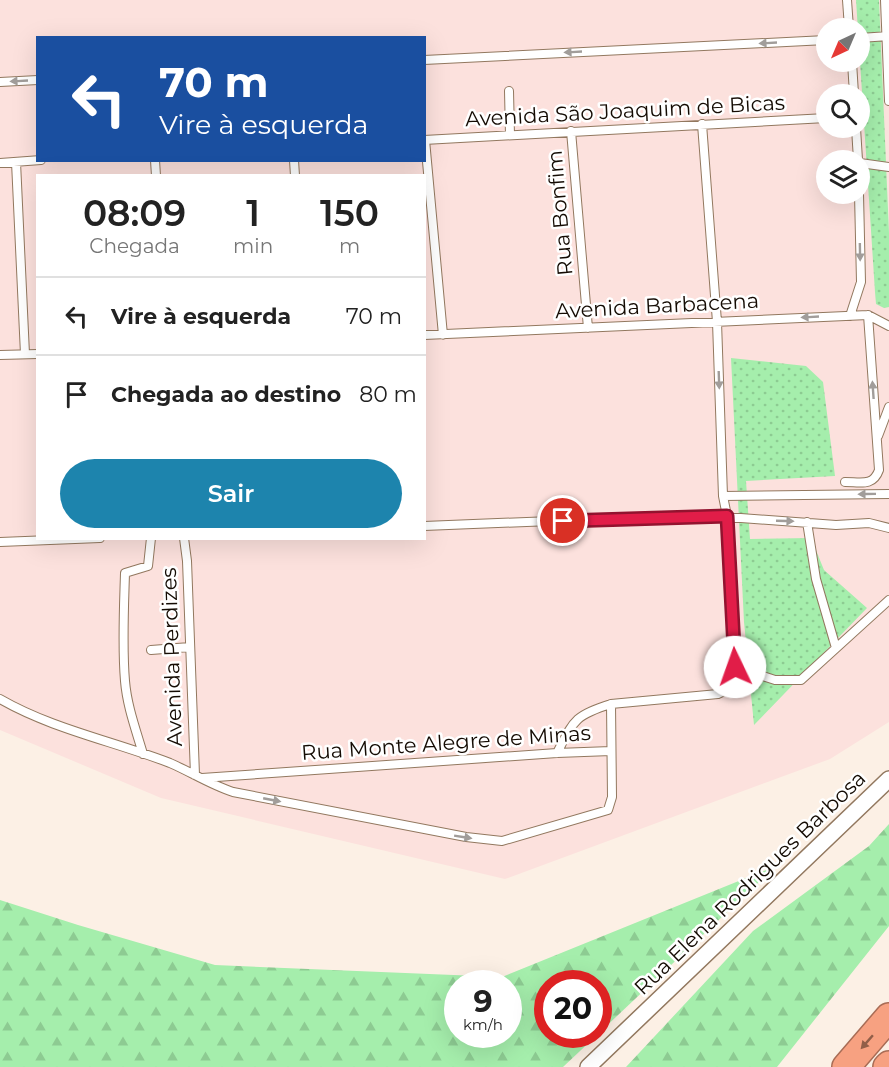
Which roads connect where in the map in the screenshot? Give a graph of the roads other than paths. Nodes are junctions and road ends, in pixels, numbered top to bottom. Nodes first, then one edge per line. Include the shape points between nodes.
1 (847, 0) edge
2 (885, 0) edge
3 (848, 18) edge
4 (888, 37) edge
5 (870, 38) edge
6 (816, 40) edge
7 (426, 60) edge
8 (36, 80) edge
9 (0, 82) edge
10 (509, 91) dead end
11 (889, 101) edge
12 (816, 118) edge
13 (702, 124) junction
14 (572, 132) junction
15 (510, 135) junction
16 (426, 140) edge
17 (426, 151) edge
18 (36, 160) edge
19 (16, 162) junction
20 (0, 163) edge
21 (870, 164) edge
22 (889, 167) edge
23 (859, 204) edge
24 (850, 315) junction
25 (868, 315) junction
26 (717, 322) junction
27 (889, 326) edge
28 (588, 328) junction
29 (443, 334) junction
30 (426, 335) edge
31 (25, 354) junction
32 (36, 354) edge
33 (0, 355) edge
34 (889, 407) edge
35 (877, 440) junction
36 (845, 482) dead end
37 (889, 494) edge
38 (723, 496) junction
39 (727, 516) junction
40 (807, 522) junction
41 (426, 526) edge
42 (889, 528) edge
43 (50, 540) edge
44 (151, 540) edge
45 (184, 540) edge
46 (0, 542) edge
47 (889, 600) edge
48 (190, 647) junction
49 (836, 648) junction
50 (151, 650) dead end
51 (735, 667) junction
52 (0, 699) edge
53 (611, 704) junction
54 (611, 751) junction
55 (557, 753) junction
56 (143, 754) junction
57 (198, 776) junction
58 (889, 779) edge
59 (889, 1017) edge
60 (588, 1067) edge
61 (846, 1067) edge

1 - 3 lane
2 - 4 lane
4 - 5 lane
4 - 11 lane
6 -> 7 lane
8 -> 9 lane
10 - 15 lane
12 - 13 lane, Avenida São Joaquim de Bicas
13 - 14 lane, Avenida São Joaquim de Bicas
13 - 26 lane
14 - 15 lane, Avenida São Joaquim de Bicas
14 - 28 lane, Rua Bonfim
15 - 16 lane, Avenida São Joaquim de Bicas
17 - 29 lane
18 - 19 lane
19 - 20 lane
19 - 31 lane
21 - 22 lane
23 -> 24 lane via 861,282
24 - 25 lane, Avenida Barbacena
24 -> 26 lane, Avenida Barbacena
25 - 27 lane, Avenida Barbacena
35 -> 25 lane
26 - 28 lane, Avenida Barbacena
26 -> 38 lane
28 - 29 lane, Avenida Barbacena
29 - 30 lane, Avenida Barbacena
31 - 32 lane
31 - 33 lane
34 - 35 lane
35 - 36 lane via 876,479
37 -> 38 lane
38 - 39 lane
39 -> 40 lane
39 - 41 lane
39 - 51 lane
40 - 42 lane via 869,523
40 - 49 lane via 816,579
43 - 46 lane
44 - 56 lane via 148,566 125,573 125,681
45 - 48 lane, Avenida Perdizes
47 - 49 lane
48 - 50 lane
48 - 57 lane, Avenida Perdizes
49 - 51 lane via 801,680 775,680
51 - 53 lane via 729,689 718,694
52 - 56 lane, Rua Monte Alegre de Minas via 26,714
53 - 54 lane
53 - 55 lane via 577,719
54 - 55 lane, Rua Monte Alegre de Minas
57 -> 54 lane, Rua Monte Alegre de Minas via 233,792 502,841 608,810 612,798
55 - 57 lane, Rua Monte Alegre de Minas
56 - 57 lane, Rua Monte Alegre de Minas
58 - 60 street, Rua Elena Rodrigues Barbosa
59 -> 61 highway

